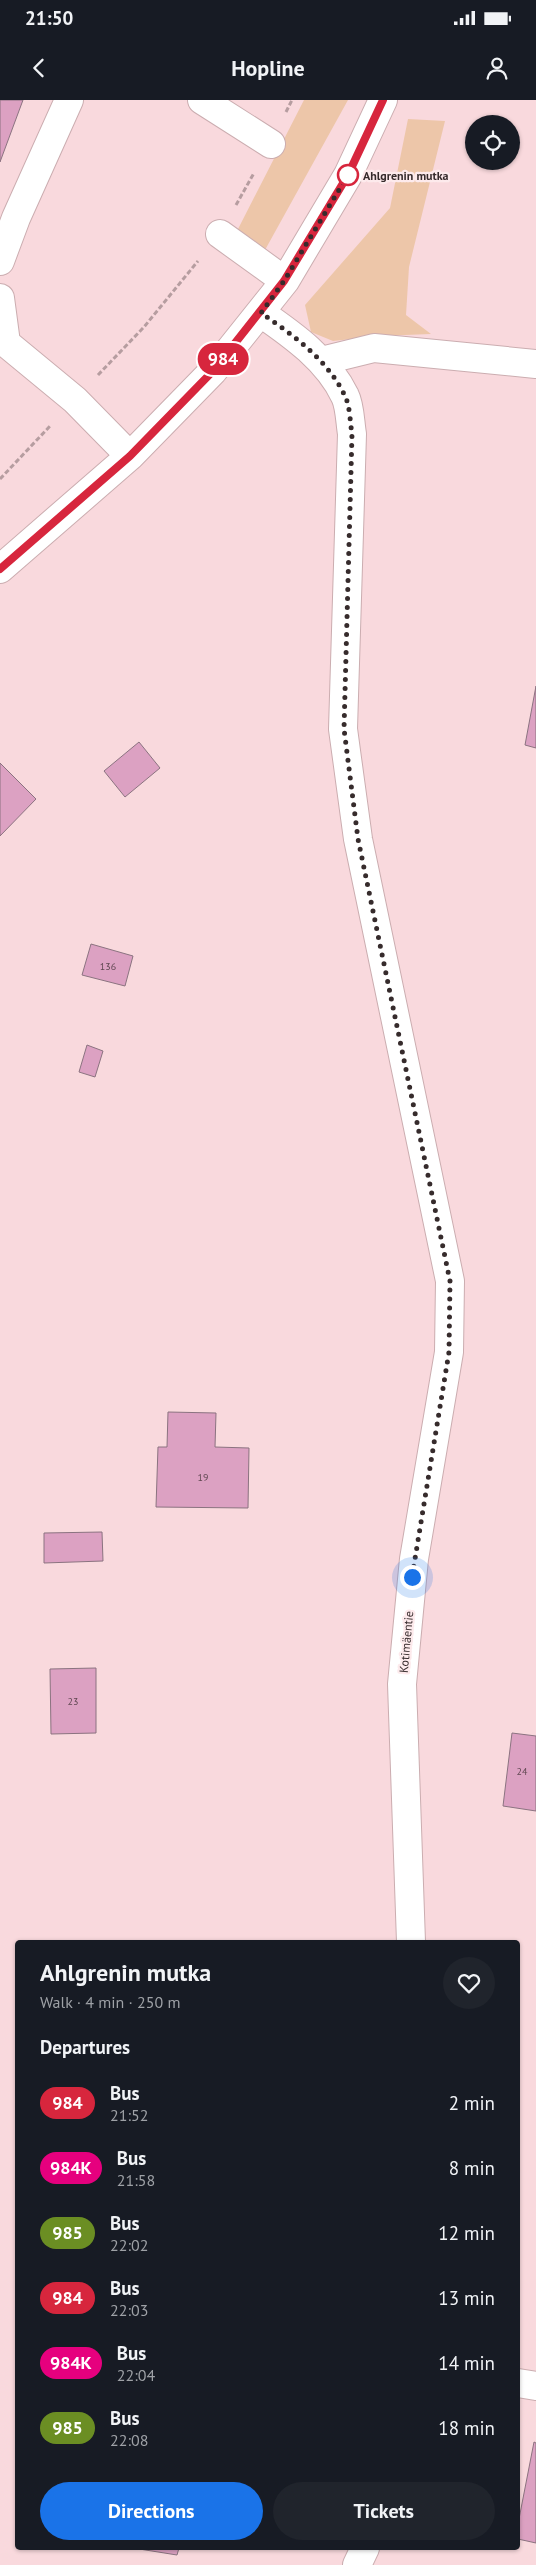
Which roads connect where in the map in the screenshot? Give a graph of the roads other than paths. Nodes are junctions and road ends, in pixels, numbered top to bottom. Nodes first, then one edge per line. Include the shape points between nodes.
1 (68, 100) edge
2 (202, 100) edge
3 (383, 100) edge
4 (271, 144) road end
5 (220, 234) road end
6 (0, 261) edge
7 (284, 281) junction
8 (0, 298) edge
9 (261, 313) junction
10 (321, 362) junction
11 (536, 364) edge
12 (130, 456) junction
13 (0, 569) edge
14 (411, 1940) edge
15 (520, 2383) edge
16 (536, 2386) edge
17 (364, 2550) edge
18 (357, 2565) edge

1 - 6 street
2 - 4 street
3 - 7 street via 348,175
5 - 7 street
7 - 9 street
8 - 12 street via 6,343 75,400
9 - 10 street, Kotimäentie via 303,343
9 - 12 street via 213,371
10 - 11 street via 374,348
10 - 14 street, Kotimäentie via 346,397 352,434 344,729 358,839 450,1281 449,1352 414,1559 402,1684
12 - 13 street
15 - 16 street
17 - 18 street

